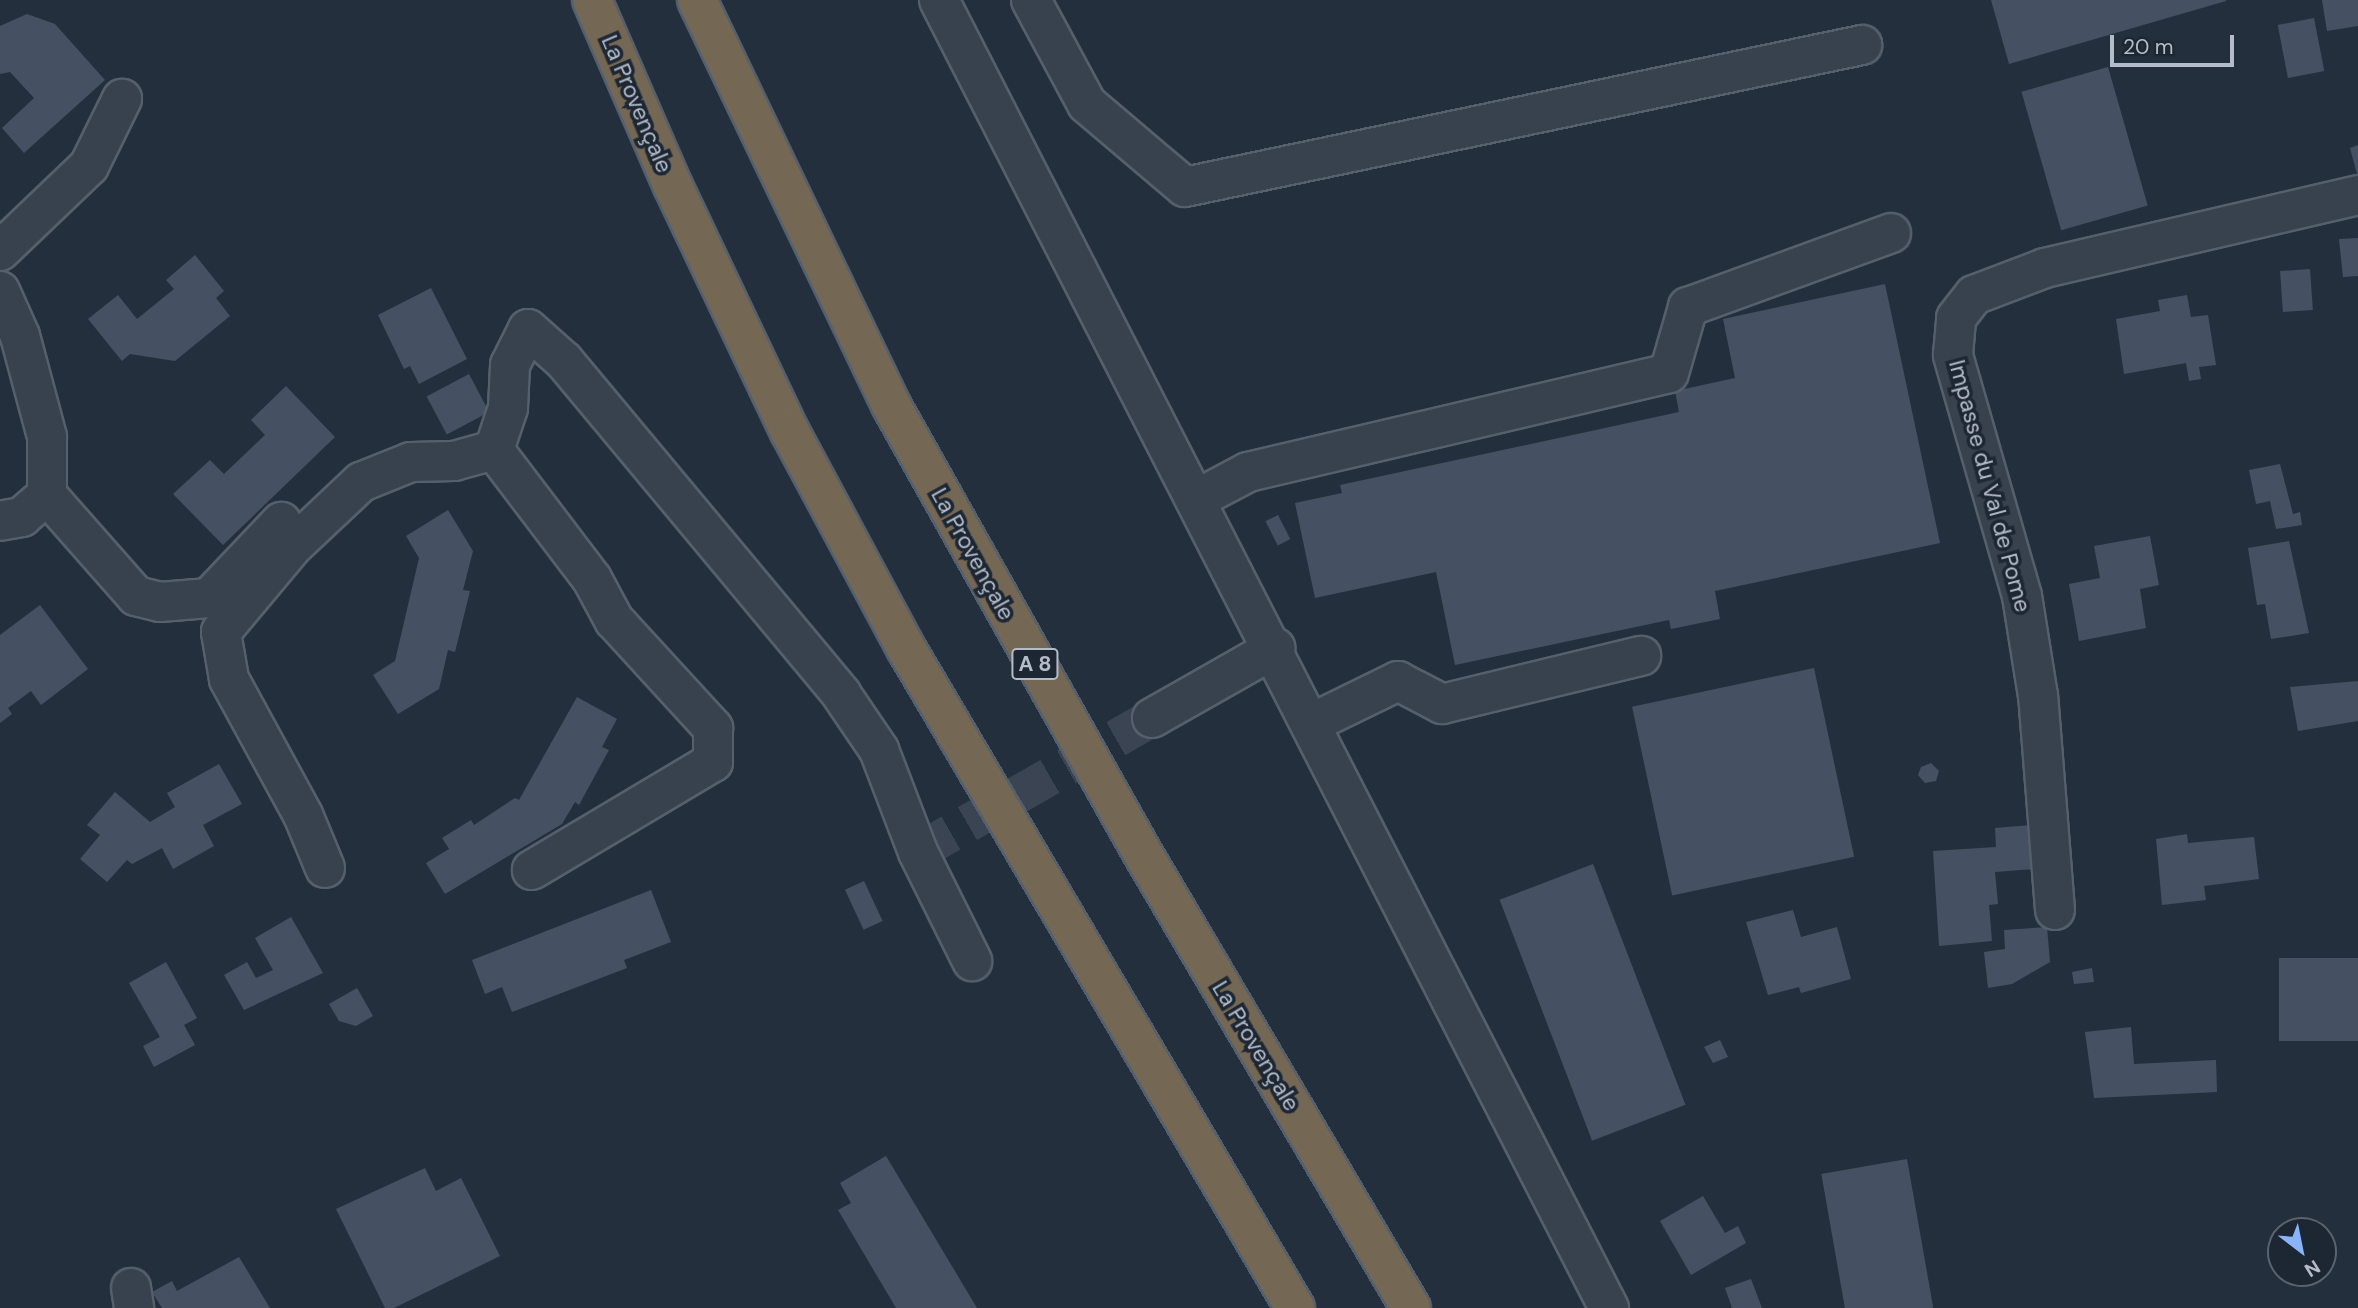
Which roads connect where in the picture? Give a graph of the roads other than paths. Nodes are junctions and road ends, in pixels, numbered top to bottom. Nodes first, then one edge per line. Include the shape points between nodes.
1 (592, 0) edge
2 (697, 0) edge
3 (939, 0) edge
4 (1031, 0) edge
5 (1862, 45) dead end
6 (122, 99) dead end
7 (2358, 195) edge
8 (1891, 233) dead end
9 (0, 251) edge
10 (0, 291) edge
11 (494, 450) junction
12 (47, 495) junction
13 (1197, 499) junction
14 (0, 521) edge
15 (281, 522) dead end
16 (1275, 648) junction
17 (1641, 656) dead end
18 (1152, 718) tunnel mouth
19 (1312, 723) junction
20 (325, 868) dead end
21 (532, 870) dead end
22 (2055, 910) dead end
23 (972, 961) dead end
24 (1295, 1308) edge
25 (1411, 1308) edge
26 (1609, 1308) edge

1 - 24 highway, La Provençale via 673,186 790,432 868,577
2 - 25 highway, La Provençale / A 8 via 891,405 1143,854
3 - 13 street
4 - 5 street via 1087,104 1185,187
6 - 9 street via 89,166
7 - 22 street, Impasse du Val de Pome via 2045,268 1974,295 1956,318 1953,355 2022,596 2038,696
8 - 13 street via 1688,307 1668,373 1248,472
10 - 12 street via 20,336 47,437
11 - 20 street via 454,461 411,461 361,482 292,547 221,632 229,679 303,815
11 - 21 street via 592,579 614,620 713,728 713,762
11 - 23 street via 508,408 510,365 528,329 564,361 841,694 879,750 904,860
12 - 14 street via 22,517
12 - 15 street via 136,596 160,602 209,597
13 - 16 street
16 - 18 street
16 - 19 street
17 - 19 street via 1442,704 1398,681
19 - 26 street

